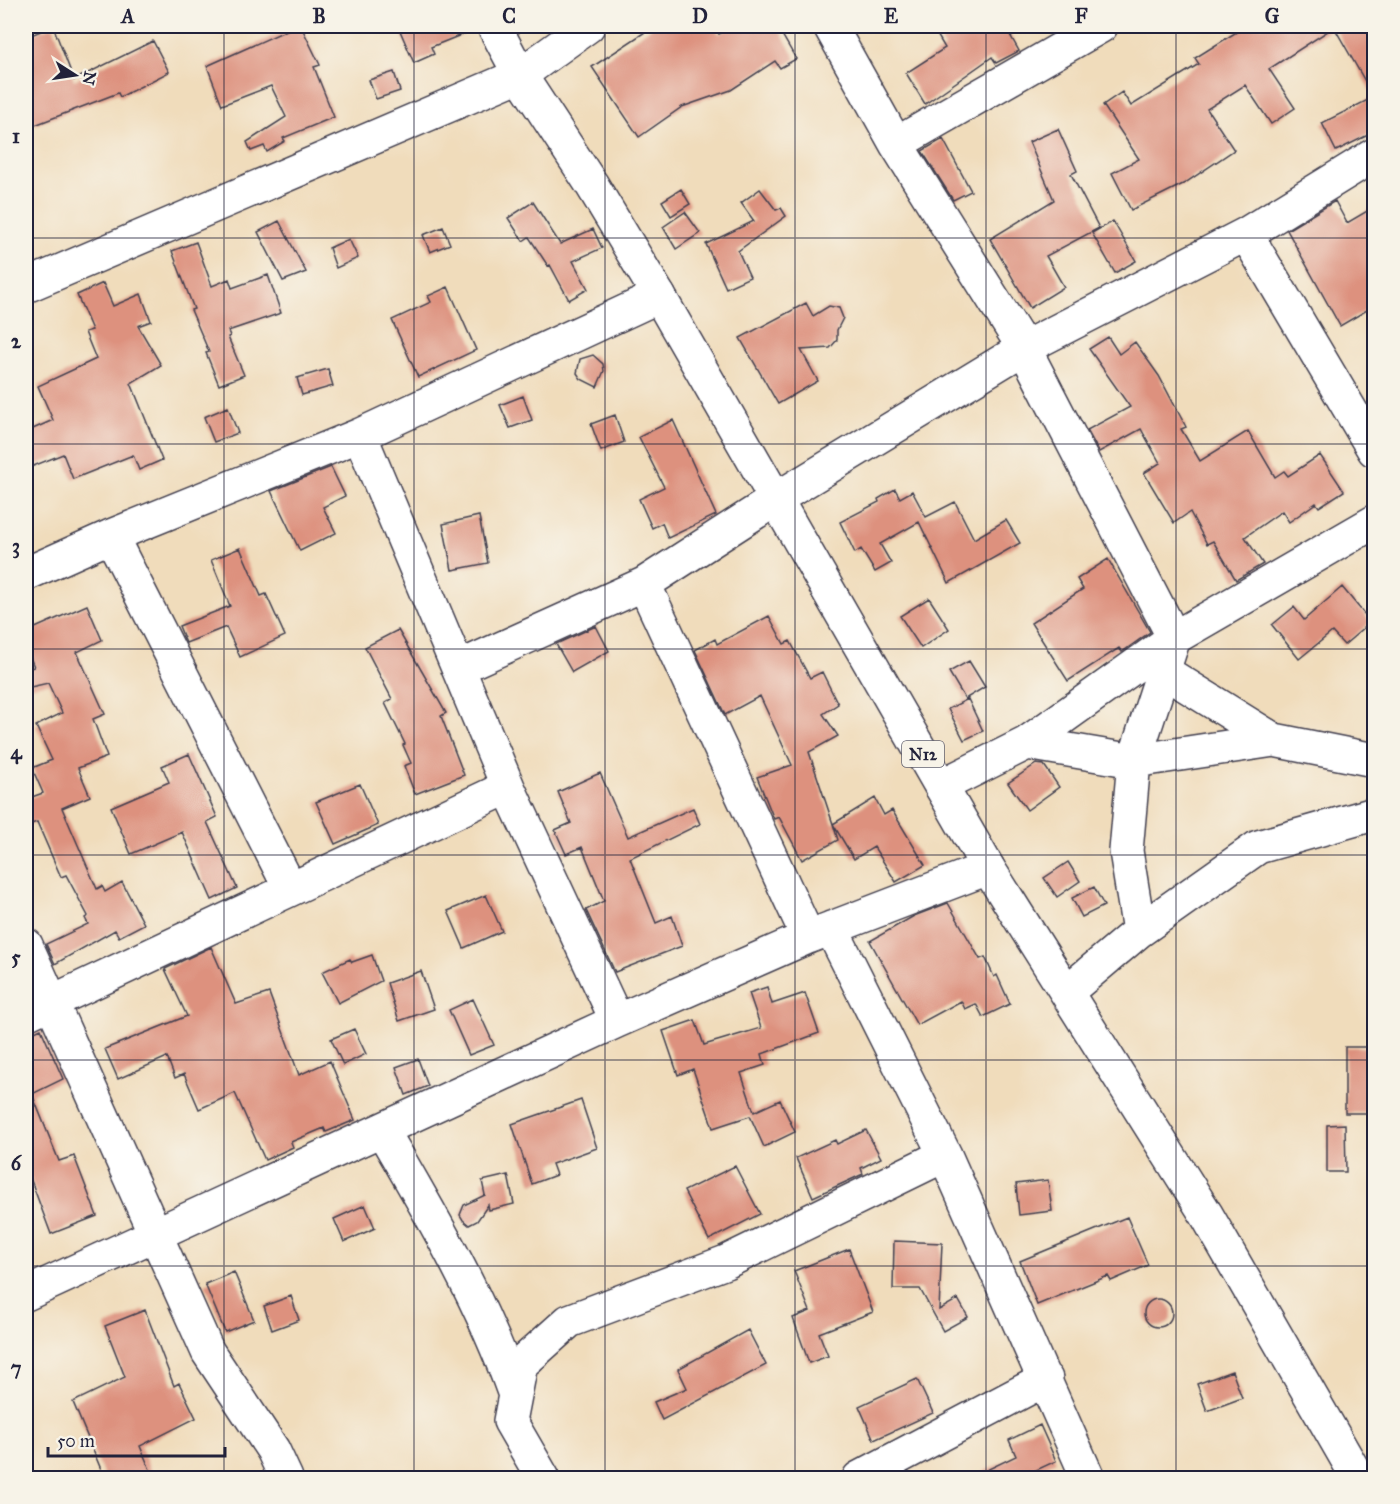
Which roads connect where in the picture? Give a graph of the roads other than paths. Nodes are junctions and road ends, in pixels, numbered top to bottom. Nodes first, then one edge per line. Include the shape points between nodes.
1 (494, 26) edge
2 (588, 26) edge
3 (830, 26) edge
4 (1101, 26) edge
5 (520, 75) junction
6 (896, 144) junction
7 (1374, 155) edge
8 (1246, 234) junction
9 (26, 286) edge
10 (659, 296) junction
11 (1024, 348) junction
12 (360, 435) junction
13 (1374, 450) edge
14 (776, 499) junction
15 (1374, 522) edge
16 (111, 536) junction
17 (26, 574) edge
18 (644, 584) junction
19 (1174, 638) junction
20 (458, 668) junction
21 (1163, 671) junction
22 (1274, 740) junction
23 (1028, 743) junction
24 (1374, 760) edge
25 (1134, 761) junction
26 (941, 786) junction
27 (508, 787) junction
28 (1374, 814) edge
29 (988, 867) junction
30 (291, 888) junction
31 (1139, 931) junction
32 (819, 932) junction
33 (26, 945) edge
34 (1068, 991) junction
35 (38, 1008) edge
36 (617, 1021) junction
37 (382, 1130) junction
38 (945, 1155) junction
39 (156, 1234) junction
40 (26, 1294) edge
41 (1046, 1379) junction
42 (515, 1395) junction
43 (286, 1479) edge
44 (543, 1479) edge
45 (859, 1479) edge
46 (1089, 1479) edge
47 (1358, 1479) edge

1 - 5 street, N12
2 - 5 street
3 - 6 street
4 - 6 street
5 - 9 street
5 - 10 street, N12
6 - 11 street
7 - 8 street
8 - 11 street
8 - 13 street
10 - 12 street
10 - 14 street, N12
11 - 14 street
11 - 19 street
12 - 16 street
12 - 20 street
14 - 18 street
14 - 26 street, N12
15 - 19 street
16 - 17 street
16 - 30 street
18 - 20 street
18 - 32 street
19 - 21 street
19 - 23 street
20 - 27 street
21 - 22 street
21 - 25 street
22 - 24 street
22 - 25 street
23 - 25 street
23 - 26 street
25 - 31 street via 1126,851
26 - 29 street, N12
27 - 30 street
27 - 36 street
28 - 31 street via 1258,847
29 - 32 street
29 - 34 street, N12
30 - 35 street
31 - 34 street
32 - 36 street
32 - 38 street
33 - 35 street
34 - 47 street, N12 via 1206,1214
35 - 39 street
36 - 37 street
37 - 39 street
37 - 42 street via 469,1285 495,1337
38 - 41 street
38 - 42 street via 726,1262 569,1321 521,1364
39 - 40 street
39 - 43 street via 208,1352 273,1450
41 - 45 street
41 - 46 street
42 - 44 street via 510,1421

